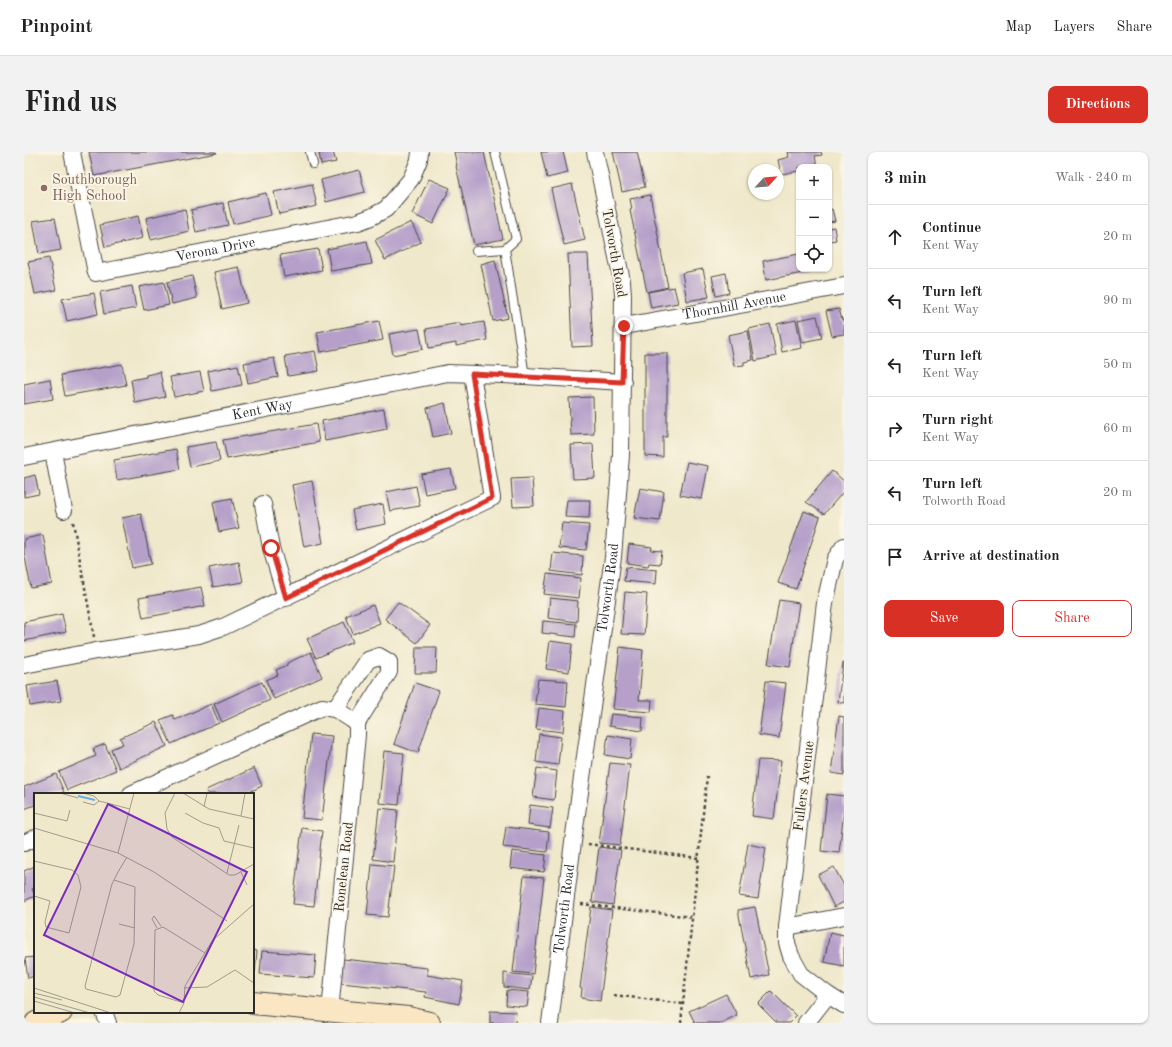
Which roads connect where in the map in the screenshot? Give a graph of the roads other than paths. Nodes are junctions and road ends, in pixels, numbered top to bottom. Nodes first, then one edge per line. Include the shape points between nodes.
1 (72, 152) edge
2 (310, 152) edge
3 (420, 152) edge
4 (495, 152) edge
5 (595, 152) edge
6 (313, 164) dead end
7 (505, 249) junction
8 (476, 251) dead end
9 (844, 286) edge
10 (624, 326) junction
11 (472, 374) junction
12 (525, 376) junction
13 (622, 382) junction
14 (53, 452) junction
15 (24, 457) edge
16 (263, 504) dead end
17 (64, 510) road end
18 (844, 546) edge
19 (286, 598) junction
20 (24, 665) edge
21 (335, 709) junction
22 (357, 723) junction
23 (133, 793) edge
24 (34, 838) edge
25 (24, 843) edge
26 (844, 916) edge
27 (787, 927) junction
28 (828, 995) junction
29 (254, 1003) edge
30 (844, 1004) edge
31 (330, 1011) junction
32 (59, 1013) edge
33 (104, 1013) edge
34 (36, 1023) edge
35 (108, 1023) edge
36 (430, 1023) edge
37 (550, 1023) edge
38 (806, 1023) edge

1 - 3 street, Verona Drive via 96,273 358,222 386,209 411,180
2 - 6 lane
4 - 7 lane via 516,239
5 - 10 street, Tolworth Road via 622,281
7 - 8 lane
7 - 12 lane
9 - 10 street, Thornhill Avenue
10 - 13 street, Tolworth Road
11 - 12 street, Kent Way
11 - 14 street, Kent Way via 448,373
11 - 19 street via 492,498
12 - 13 street, Kent Way
13 - 37 street, Tolworth Road via 621,455 613,557
14 - 15 street, Kent Way
14 - 17 street
16 - 19 street via 271,548
18 - 27 street, Fullers Avenue via 835,559 825,604
19 - 20 street via 223,627 199,635
21 - 22 street
21 - 22 street via 368,660 379,656 389,662 389,672
21 - 23 street via 322,707
22 - 31 street, Ronelean Road
24 - 25 street
26 - 27 street
27 - 28 street, Fullers Avenue via 789,950 801,974
28 - 30 street, Fullers Avenue
28 - 38 street
29 - 31 street
31 - 36 street via 408,1018
32 - 34 street
33 - 35 street

